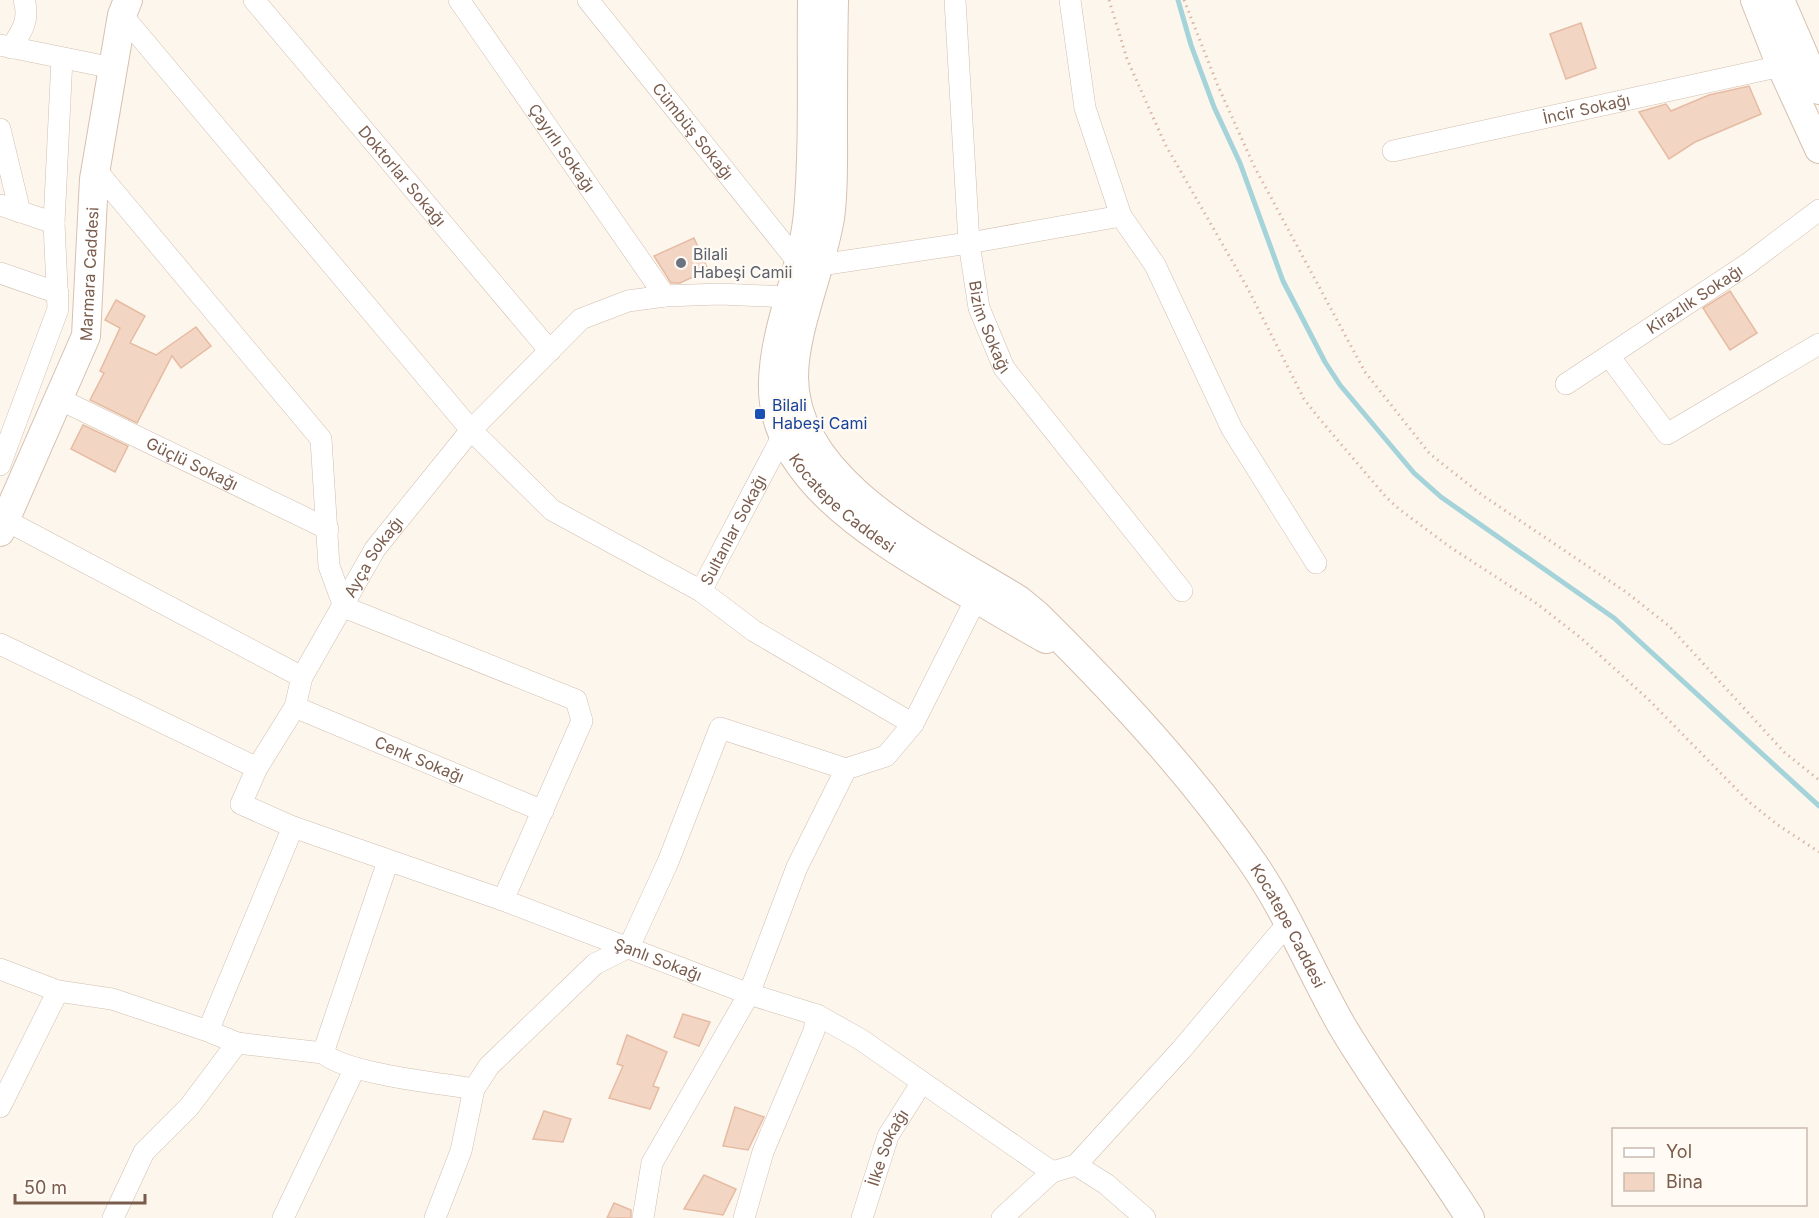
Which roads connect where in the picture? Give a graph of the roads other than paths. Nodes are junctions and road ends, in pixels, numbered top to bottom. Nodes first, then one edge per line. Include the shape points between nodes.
1 (24, 0) edge
2 (254, 0) edge
3 (459, 0) edge
4 (588, 0) edge
5 (812, 0) edge
6 (834, 0) edge
7 (955, 0) edge
8 (1070, 0) edge
9 (1755, 0) edge
10 (1780, 0) edge
11 (125, 7) edge
12 (5, 47) edge
13 (62, 58) junction
14 (1780, 66) junction
15 (113, 68) junction
16 (1819, 90) edge
17 (0, 129) edge
18 (1819, 149) edge
19 (1393, 151) dead end
20 (96, 170) junction
21 (0, 205) edge
22 (1819, 210) edge
23 (20, 212) junction
24 (1121, 216) junction
25 (54, 223) junction
26 (969, 243) junction
27 (809, 263) junction
28 (0, 273) edge
29 (58, 293) junction
30 (665, 296) junction
31 (800, 298) junction
32 (1819, 344) edge
33 (550, 351) junction
34 (1609, 356) junction
35 (1566, 384) dead end
36 (59, 399) junction
37 (797, 410) junction
38 (471, 430) junction
39 (782, 437) junction
40 (0, 465) edge
41 (3, 527) edge
42 (328, 529) junction
43 (1316, 563) dead end
44 (982, 590) junction
45 (701, 591) junction
46 (1182, 591) dead end
47 (344, 607) junction
48 (0, 644) edge
49 (302, 677) junction
50 (295, 707) junction
51 (914, 724) junction
52 (257, 768) junction
53 (846, 769) junction
54 (543, 811) junction
55 (293, 827) junction
56 (388, 861) junction
57 (502, 900) junction
58 (1289, 922) junction
59 (629, 948) junction
60 (0, 969) edge
61 (58, 992) junction
62 (749, 994) junction
63 (817, 1015) junction
64 (208, 1031) junction
65 (237, 1043) junction
66 (323, 1053) junction
67 (355, 1068) junction
68 (922, 1082) junction
69 (474, 1089) junction
70 (0, 1107) edge
71 (1076, 1165) junction
72 (1052, 1172) junction
73 (113, 1218) edge
74 (283, 1218) edge
75 (435, 1218) edge
76 (643, 1218) edge
77 (744, 1218) edge
78 (862, 1218) edge
79 (1002, 1218) edge
80 (1145, 1218) edge
81 (1470, 1218) edge

1 - 12 street via 28,13 25,27
2 - 33 street, Doktorlar Sokağı
3 - 30 street, Çayırlı Sokağı
4 - 27 street, Cümbüş Sokağı
5 - 27 main road, Kocatepe Caddesi
6 - 27 main road, Kocatepe Caddesi via 831,214
7 - 26 street, Bizim Sokağı
8 - 24 street via 1085,108
9 - 14 main road
10 - 16 main road
11 - 15 main road, Marmara Caddesi
11 - 38 street
12 - 13 street
13 - 15 street
13 - 25 street
14 - 18 main road
14 - 19 street, İncir Sokağı
15 - 20 main road, Marmara Caddesi
17 - 23 street
20 - 36 main road, Marmara Caddesi via 86,336
20 - 42 street via 321,439
21 - 23 street
22 - 34 street, Kirazlık Sokağı via 1749,263
23 - 25 street
24 - 26 street
24 - 43 street via 1155,265 1232,429
25 - 29 street
26 - 27 street
26 - 46 street, Bizim Sokağı via 979,308 1004,368
27 - 31 main road, Kocatepe Caddesi
28 - 29 street
29 - 40 street via 58,309
30 - 31 street, Ayça Sokağı
30 - 33 street, Ayça Sokağı via 628,301 581,319
31 - 37 main road, Kocatepe Caddesi via 794,375
31 - 39 main road, Kocatepe Caddesi via 776,351 773,382
32 - 34 street via 1667,434
33 - 38 street, Ayça Sokağı
34 - 35 street, Kirazlık Sokağı
36 - 41 main road, Marmara Caddesi
36 - 42 street, Güçlü Sokağı
37 - 39 main road
37 - 44 main road, Kocatepe Caddesi via 821,455 854,490
38 - 45 street via 552,510
38 - 47 street, Ayça Sokağı via 375,549
39 - 44 main road, Kocatepe Caddesi via 805,471 863,528
39 - 45 street, Sultanlar Sokağı
41 - 49 street
42 - 47 street via 329,566
44 - 51 street
44 - 58 main road, Kocatepe Caddesi via 1036,614 1142,722 1252,861
45 - 51 street via 754,631
47 - 49 street, Ayça Sokağı
47 - 54 street via 576,700 582,721
48 - 52 street
49 - 50 street, Ayça Sokağı
50 - 52 street, Ayça Sokağı
50 - 54 street, Cenk Sokağı
51 - 53 street via 886,756
52 - 55 street, Ayça Sokağı via 241,804
53 - 59 street via 720,728 668,862
53 - 62 street via 797,867
54 - 57 street
55 - 56 street, Şanlı Sokağı
55 - 64 street
56 - 57 street, Şanlı Sokağı
56 - 66 street
57 - 59 street, Şanlı Sokağı
58 - 71 street via 1181,1050
58 - 81 main road, Kocatepe Caddesi via 1342,1026
59 - 62 street, Şanlı Sokağı
59 - 69 street via 594,964 489,1066
60 - 61 street
61 - 64 street via 112,999
61 - 70 street
62 - 63 street, Şanlı Sokağı
62 - 76 street via 652,1163
63 - 68 street, Şanlı Sokağı
63 - 77 street via 814,1031 763,1152
64 - 65 street
65 - 66 street
65 - 73 street via 189,1107 144,1152
66 - 67 street
67 - 69 street
67 - 74 street
68 - 72 street, Şanlı Sokağı
68 - 78 street, İlke Sokağı via 888,1136
69 - 75 street via 461,1151
71 - 72 street
71 - 80 street via 1106,1184
72 - 79 street

